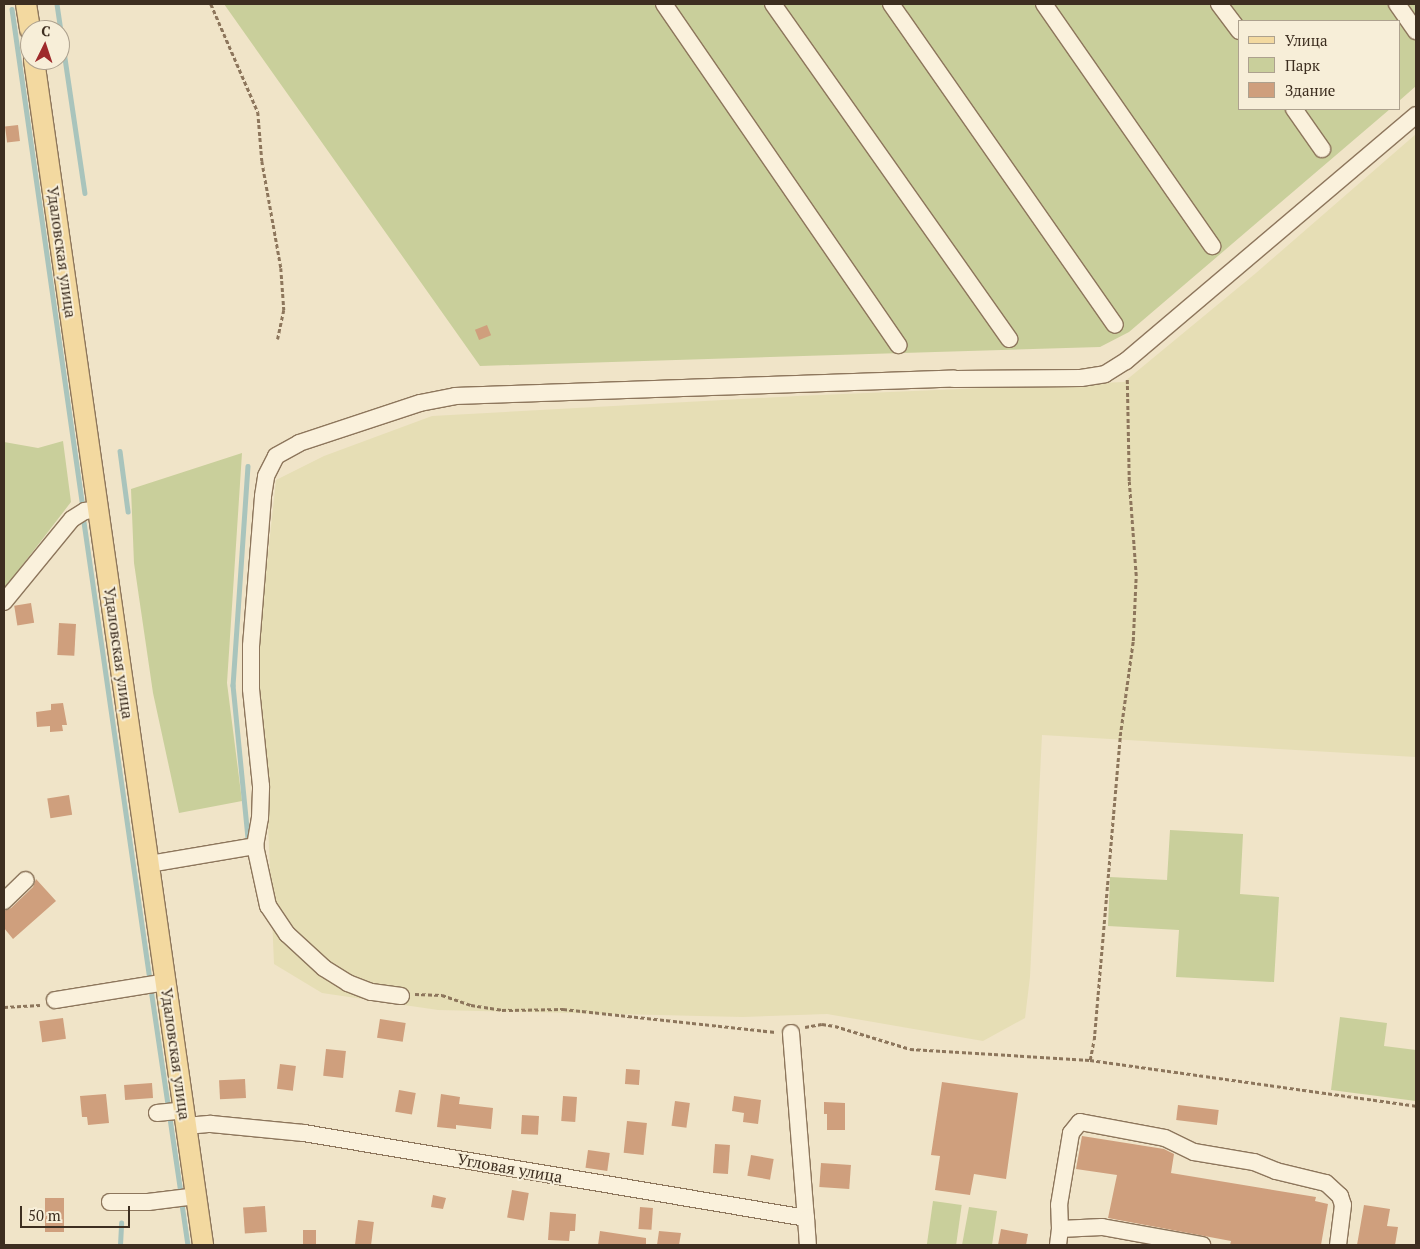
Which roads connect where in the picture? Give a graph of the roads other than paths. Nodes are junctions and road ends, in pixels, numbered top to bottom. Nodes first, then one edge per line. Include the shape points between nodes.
1 (26, 4) edge
2 (664, 4) edge
3 (773, 4) edge
4 (891, 4) edge
5 (1044, 4) edge
6 (1219, 4) edge
7 (1397, 4) edge
8 (28, 20) edge
9 (1238, 30) edge
10 (1416, 31) edge
11 (35, 70) edge
12 (1295, 110) edge
13 (1416, 115) edge
14 (1322, 149) dead end
15 (1212, 246) dead end
16 (1115, 325) dead end
17 (1009, 339) dead end
18 (898, 345) dead end
19 (98, 509) junction
20 (4, 602) edge
21 (255, 846) junction
22 (149, 864) junction
23 (26, 880) dead end
24 (4, 901) edge
25 (166, 982) junction
26 (401, 996) road end
27 (55, 1000) road end
28 (791, 1033) road end
29 (157, 1113) dead end
30 (185, 1118) junction
31 (196, 1196) junction
32 (110, 1202) dead end
33 (806, 1218) junction
34 (1060, 1229) junction
35 (203, 1245) edge
36 (808, 1245) edge
37 (1058, 1245) edge
38 (1202, 1245) edge
39 (1338, 1245) edge

1 - 8 main road
2 - 18 street
3 - 17 street
4 - 16 street
5 - 15 street
6 - 9 street
7 - 10 street
11 - 19 main road, Удаловская улица
12 - 14 street
13 - 21 street via 1126,361 1105,374 1082,378 954,378 455,396 420,403 299,443 276,456 266,476 263,496 251,646 251,689 261,786
19 - 20 street via 85,511 72,519
19 - 22 main road, Удаловская улица
21 - 22 street
21 - 26 street via 268,906 287,934 324,968 348,983 371,992
22 - 25 main road, Удаловская улица
23 - 24 street
25 - 27 street
25 - 30 main road, Удаловская улица
28 - 33 street
29 - 30 street, Угловая улица
30 - 31 main road, Удаловская улица
30 - 33 street, Угловая улица via 211,1124 304,1133
31 - 32 street via 148,1202
31 - 35 main road, Удаловская улица
33 - 36 street
34 - 37 street
34 - 38 street via 1102,1227
34 - 39 street via 1059,1205 1071,1133 1080,1122 1165,1138 1194,1152 1254,1162 1326,1183 1340,1196 1343,1205

